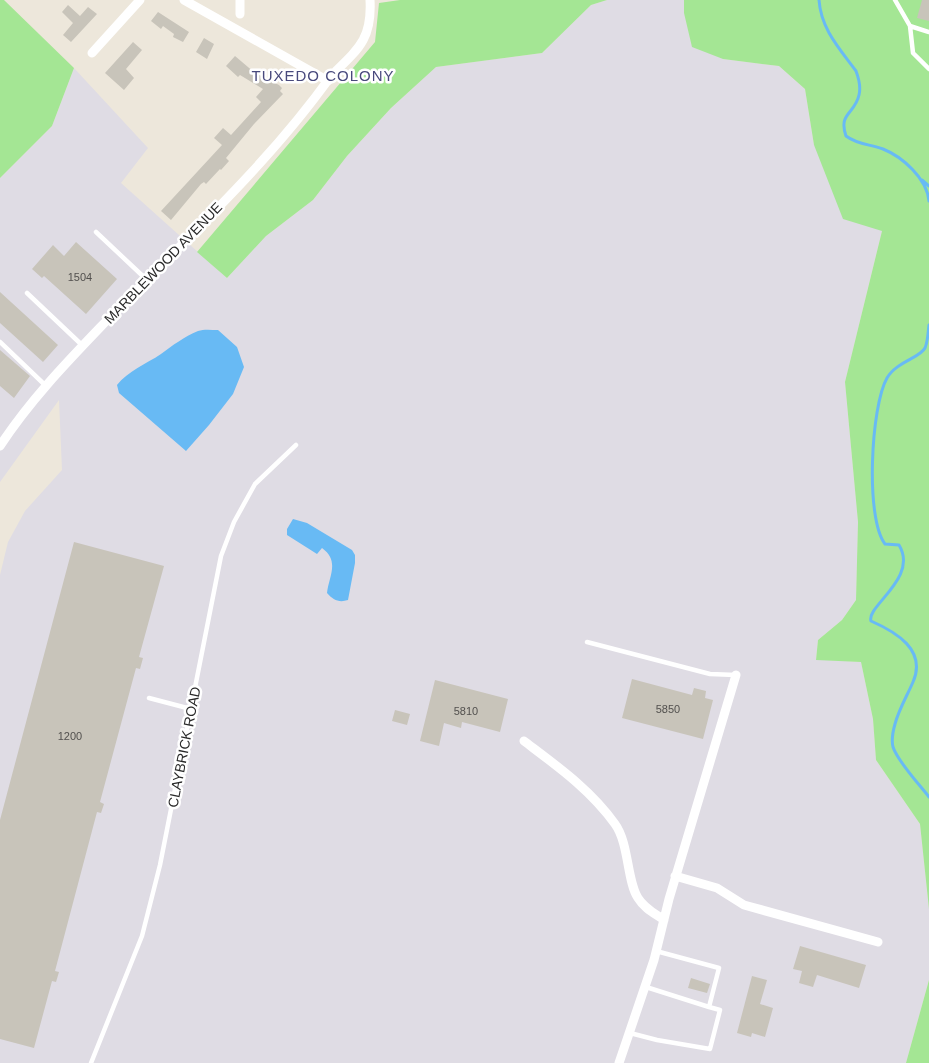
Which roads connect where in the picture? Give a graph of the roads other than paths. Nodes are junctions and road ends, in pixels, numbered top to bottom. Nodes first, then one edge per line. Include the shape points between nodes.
1 (140, 0) edge
2 (184, 0) edge
3 (240, 0) edge
4 (370, 0) edge
5 (894, 0) edge
6 (240, 14) dead end
7 (910, 26) junction
8 (929, 32) edge
9 (92, 53) dead end
10 (929, 69) edge
11 (331, 76) junction
12 (96, 232) dead end
13 (147, 280) junction
14 (27, 293) dead end
15 (0, 342) edge
16 (83, 346) junction
17 (46, 386) junction
18 (296, 445) dead end
19 (0, 446) edge
20 (587, 642) dead end
21 (736, 675) joint
22 (149, 698) dead end
23 (191, 709) junction
24 (524, 741) dead end
25 (675, 876) junction
26 (664, 920) junction
27 (878, 942) dead end
28 (656, 951) junction
29 (646, 987) junction
30 (709, 1007) junction
31 (629, 1033) junction
32 (91, 1063) edge
33 (619, 1063) edge

1 - 9 street
2 - 11 street
3 - 6 street
4 - 11 street, MARBLEWOOD AVENUE via 370,22 365,39
5 - 7 lane
7 - 8 lane
7 - 10 lane via 913,53
11 - 13 street, MARBLEWOOD AVENUE via 233,193
12 - 13 lane
13 - 16 street, MARBLEWOOD AVENUE
14 - 16 lane
15 - 17 lane
16 - 17 street, MARBLEWOOD AVENUE
17 - 19 street, MARBLEWOOD AVENUE
18 - 23 lane, CLAYBRICK ROAD via 255,484 234,522 221,556
20 - 21 lane via 710,674
21 - 25 street
22 - 23 lane
23 - 32 lane, CLAYBRICK ROAD via 160,865 142,936
24 - 26 street via 579,784 617,826 636,896
25 - 26 street
25 - 27 street via 717,888 744,905
26 - 28 street
28 - 29 street
28 - 30 lane via 719,968
29 - 30 lane
29 - 31 street
30 - 31 lane via 720,1010 710,1049
31 - 33 street

